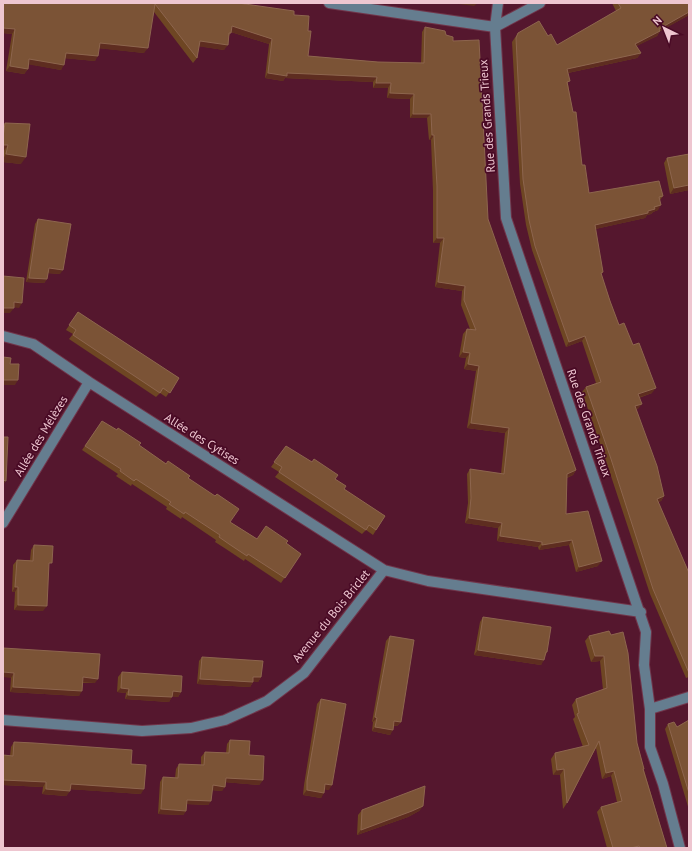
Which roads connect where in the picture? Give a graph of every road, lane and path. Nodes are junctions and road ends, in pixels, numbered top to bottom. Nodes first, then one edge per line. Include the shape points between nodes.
1 (329, 3) edge
2 (498, 3) edge
3 (540, 3) edge
4 (495, 27) junction
5 (3, 336) edge
6 (88, 382) junction
7 (3, 523) edge
8 (384, 570) junction
9 (641, 612) junction
10 (689, 697) edge
11 (650, 709) junction
12 (3, 720) edge
13 (680, 848) edge

1 - 4 street
2 - 4 street, Rue des Grands Trieux
3 - 4 street
4 - 9 street, Rue des Grands Trieux via 506,218
5 - 6 street, Allée des Cytises via 33,344
6 - 7 street, Allée des Mélèzes
6 - 8 street, Allée des Cytises
8 - 9 street, Avenue du Bois Briclet via 428,581
8 - 12 street, Avenue du Bois Briclet via 304,673 267,701 225,720 191,728 142,731
9 - 11 street, Rue des Grands Trieux via 646,632 644,666
10 - 11 street
11 - 13 street, Rue des Grands Trieux via 650,747

